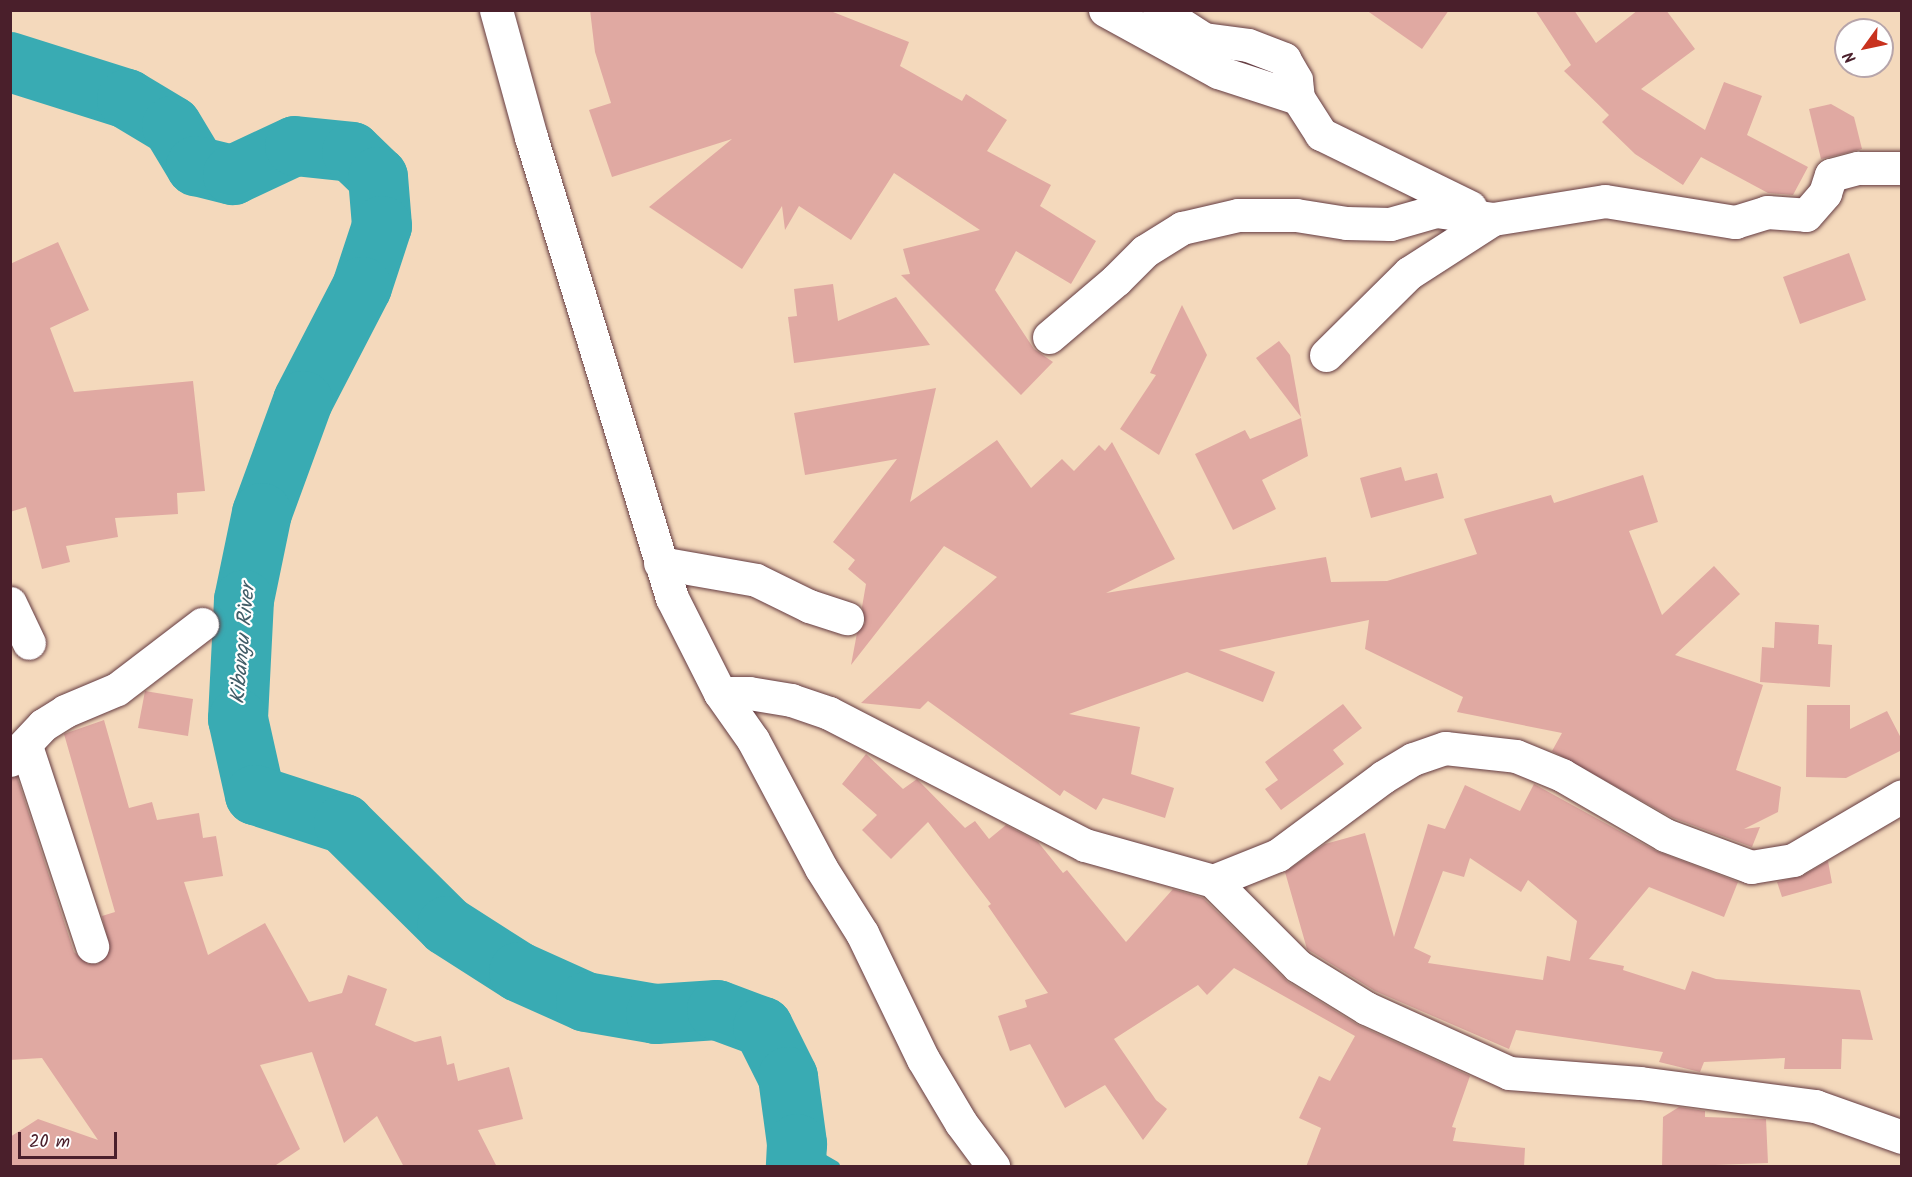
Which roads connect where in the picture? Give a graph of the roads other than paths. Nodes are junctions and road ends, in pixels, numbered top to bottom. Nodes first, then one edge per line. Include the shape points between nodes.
1 (496, 10) edge
2 (1105, 10) edge
3 (1159, 10) edge
4 (1298, 98) junction
5 (1902, 168) edge
6 (1493, 219) junction
7 (1048, 337) dead end
8 (1326, 355) dead end
9 (660, 563) junction
10 (10, 603) edge
11 (847, 618) dead end
12 (202, 624) dead end
13 (29, 643) dead end
14 (720, 693) junction
15 (18, 753) edge
16 (1902, 796) edge
17 (1213, 881) junction
18 (92, 946) dead end
19 (1902, 1137) edge
20 (993, 1167) edge

1 - 9 street
2 - 4 street via 1157,42 1218,72
3 - 4 street via 1204,39 1248,45 1284,59 1296,80
4 - 6 street via 1321,134
5 - 6 street via 1858,168 1831,175 1825,193 1806,215 1767,212 1735,222 1605,201
6 - 7 street via 1436,211 1390,224 1346,224 1296,215 1238,215 1182,228 1145,251
6 - 8 street via 1409,273
9 - 11 street via 756,580 809,606
9 - 14 street via 672,598
10 - 13 street
12 - 15 street via 117,689 43,725
14 - 17 street via 790,700 829,714 1085,844
14 - 20 street via 753,740 821,868 862,933 923,1059
15 - 18 street
16 - 17 street via 1793,860 1751,867 1665,835 1562,775 1516,756 1445,748 1413,759 1383,777 1278,855
17 - 19 street via 1298,966 1366,1008 1509,1073 1640,1083 1815,1106

